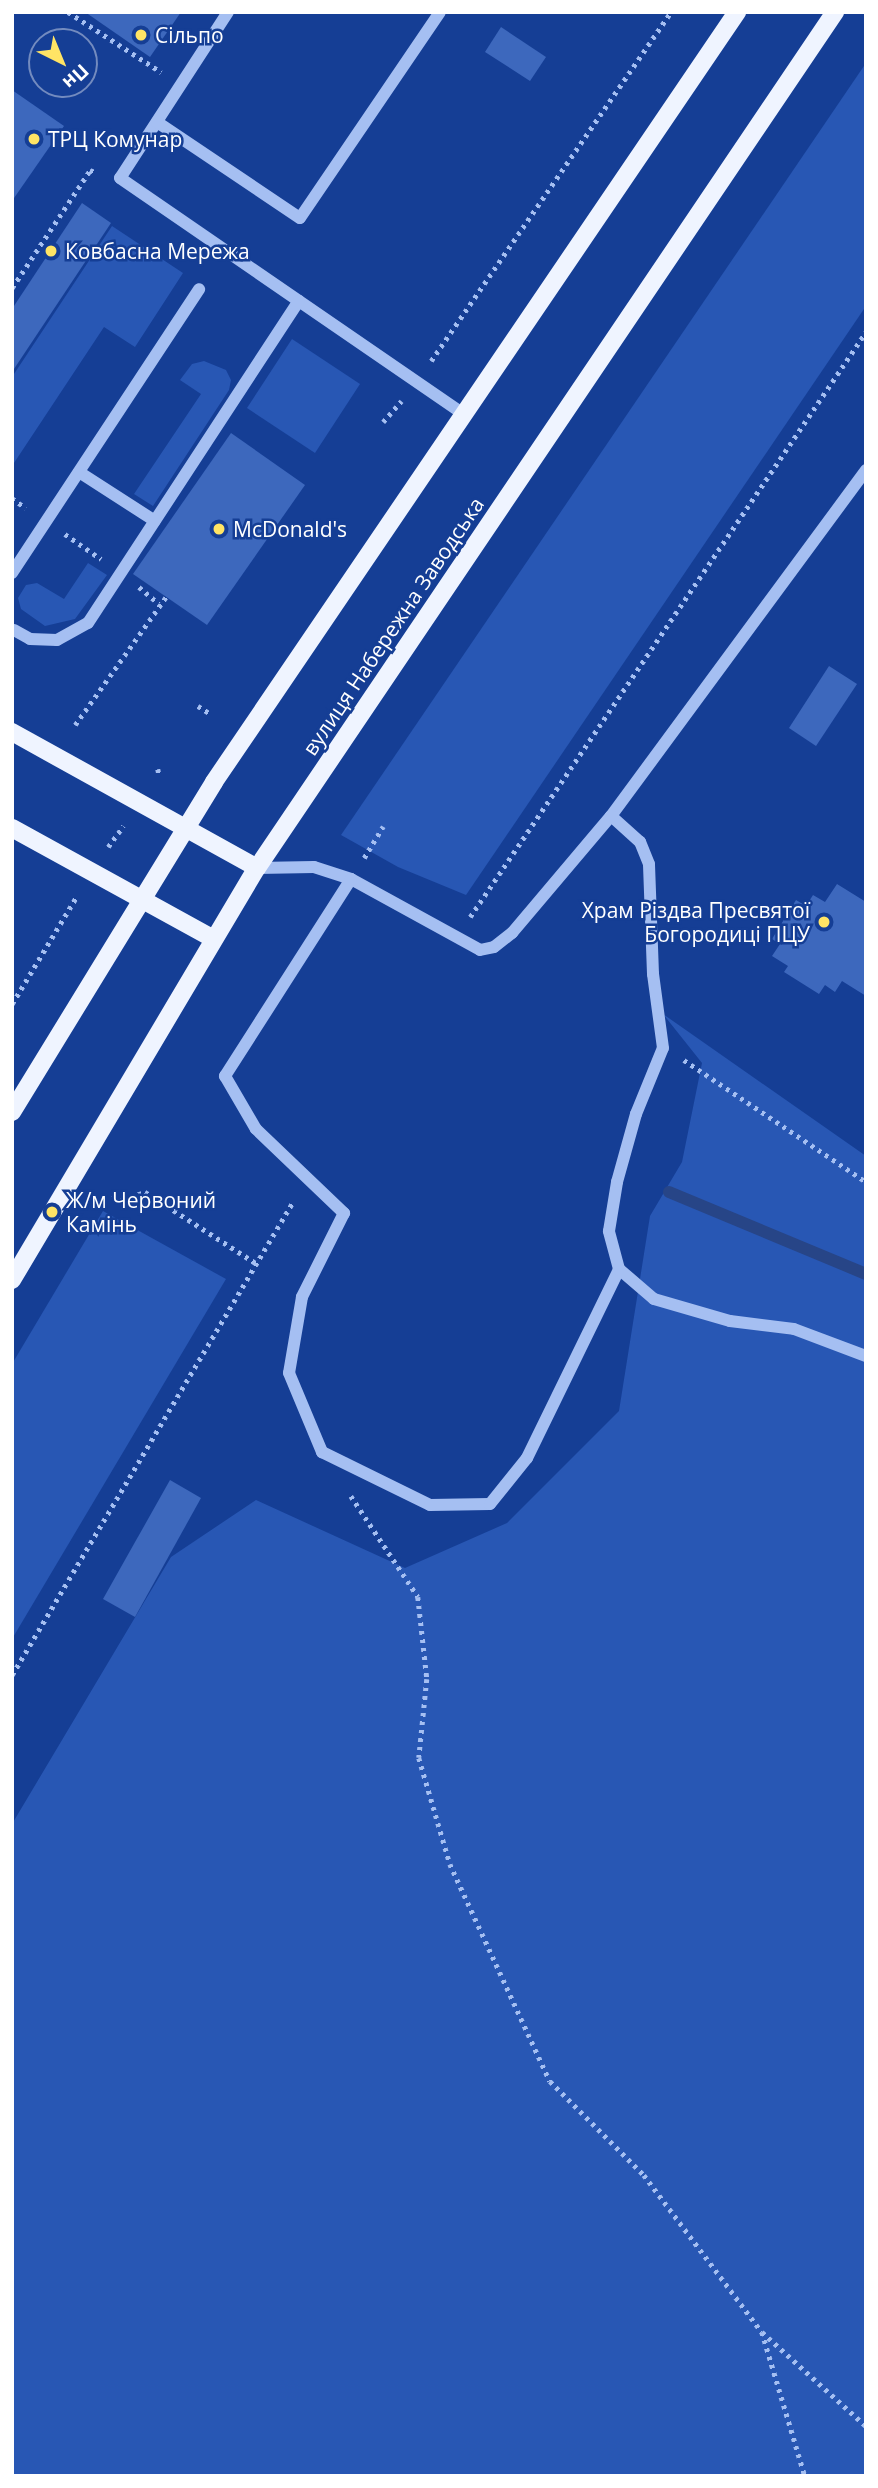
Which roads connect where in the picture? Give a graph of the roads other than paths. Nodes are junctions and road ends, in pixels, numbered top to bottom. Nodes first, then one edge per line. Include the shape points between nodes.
1 (228, 12) edge
2 (440, 12) edge
3 (737, 12) edge
4 (835, 12) edge
5 (157, 122) junction
6 (199, 289) dead end
7 (299, 301) junction
8 (462, 413) junction
9 (866, 470) edge
10 (79, 471) junction
11 (155, 520) junction
12 (12, 573) edge
13 (14, 630) dead end
14 (12, 732) edge
15 (611, 817) junction
16 (12, 828) edge
17 (184, 830) junction
18 (257, 868) junction
19 (351, 879) junction
20 (141, 898) junction
21 (214, 939) junction
22 (12, 1112) edge
23 (619, 1269) junction
24 (12, 1280) edge
25 (866, 1356) edge

1 - 5 lane
2 - 5 lane via 300,218
3 - 8 main road
4 - 18 main road, вулиця Набережна Заводська
5 - 7 lane via 120,178
6 - 10 lane
7 - 8 lane
7 - 11 lane
8 - 17 main road
9 - 15 lane
10 - 11 lane
10 - 12 lane
11 - 13 lane via 88,623 58,640 30,639
14 - 17 main road
15 - 19 lane via 512,933 494,947 480,950
15 - 23 lane via 640,842 649,864 653,974 663,1048 636,1114 617,1182 609,1231
16 - 20 main road
17 - 18 main road
17 - 20 main road
18 - 19 lane via 314,867
18 - 21 main road, вулиця Набережна Заводська
19 - 23 lane via 225,1076 256,1129 344,1213 302,1297 289,1373 322,1452 430,1505 490,1504 527,1458
20 - 21 main road
20 - 22 main road
21 - 24 main road, вулиця Набережна Заводська
23 - 25 lane via 654,1299 730,1321 794,1329

